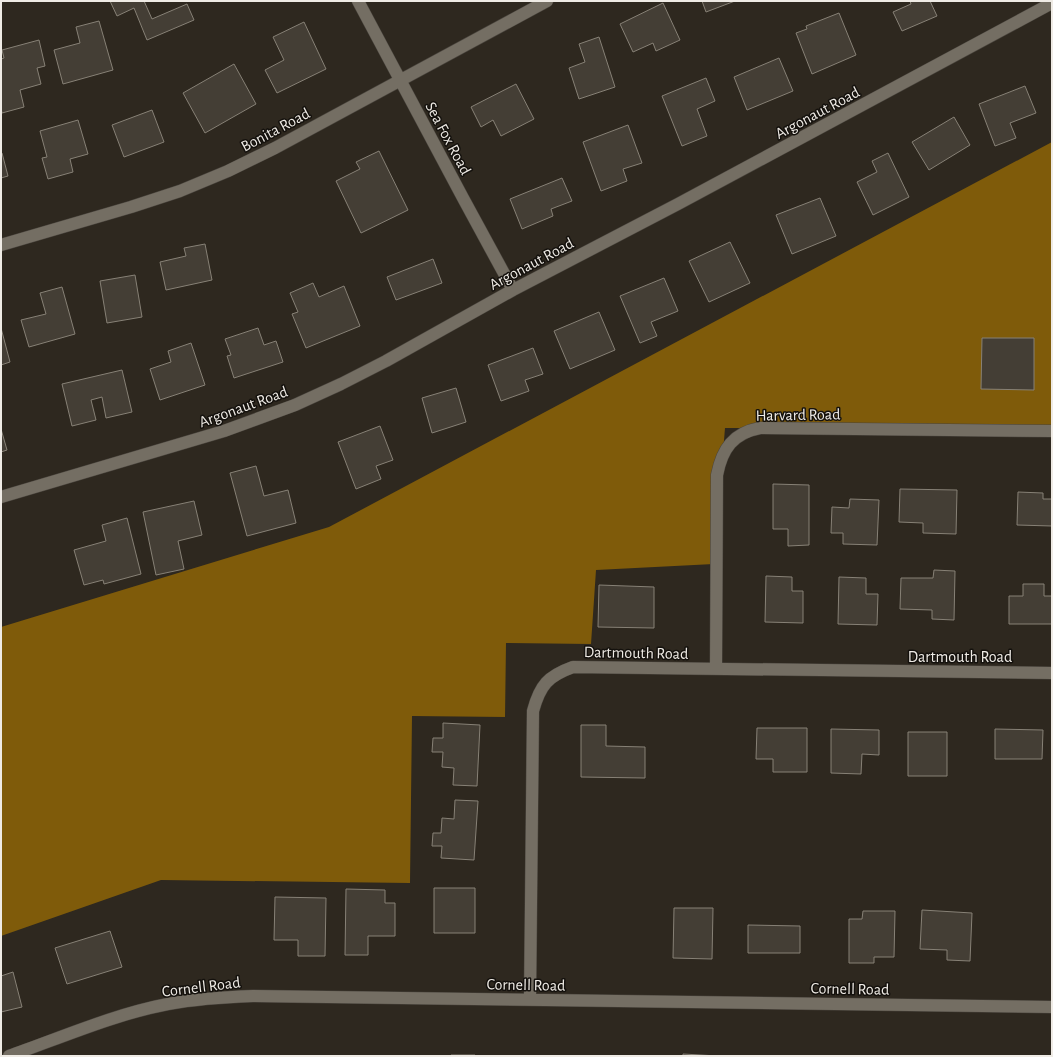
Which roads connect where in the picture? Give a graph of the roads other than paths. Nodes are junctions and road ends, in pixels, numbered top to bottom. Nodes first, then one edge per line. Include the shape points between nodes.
1 (358, 1) edge
2 (547, 1) edge
3 (1052, 2) edge
4 (401, 80) junction
5 (1, 245) edge
6 (513, 290) junction
7 (1052, 431) edge
8 (1, 497) edge
9 (716, 669) junction
10 (1052, 672) edge
11 (530, 1000) junction
12 (1052, 1007) edge
13 (9, 1056) edge

1 - 4 street, Sea Fox Road
2 - 4 street, Bonita Road
3 - 6 street, Argonaut Road
4 - 5 street, Bonita Road via 275,148 180,191
4 - 6 street, Sea Fox Road
6 - 8 street, Argonaut Road via 386,361 295,405 224,431
7 - 9 street, Harvard Road via 760,428 739,436 727,446 717,474
9 - 10 street, Dartmouth Road
9 - 11 street, Dartmouth Road via 573,667 558,672 537,696 533,711
11 - 12 street, Cornell Road
11 - 13 street, Cornell Road via 253,996 210,998 168,1004 126,1015

